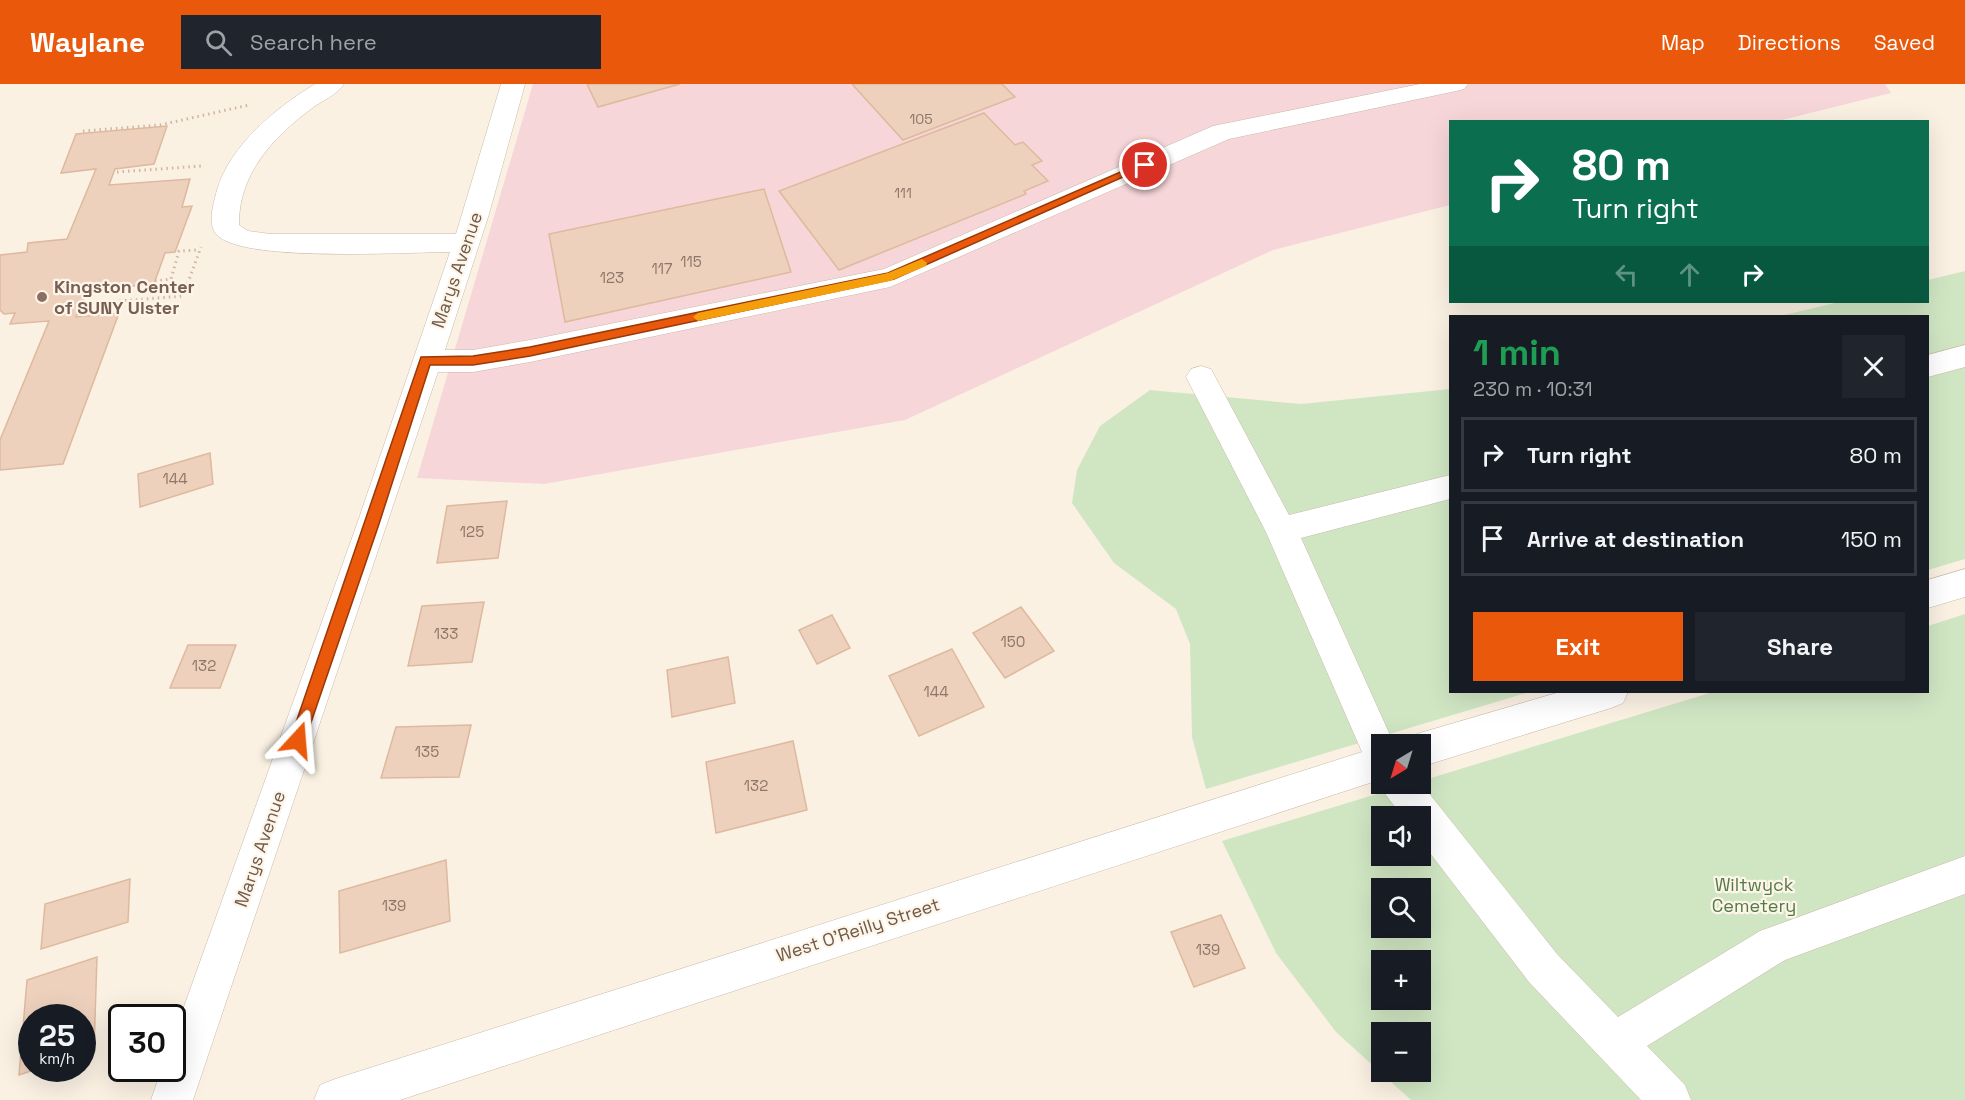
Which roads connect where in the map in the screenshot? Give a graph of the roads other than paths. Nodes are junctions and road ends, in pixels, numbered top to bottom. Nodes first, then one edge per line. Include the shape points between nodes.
1 (332, 84) edge
2 (513, 84) edge
3 (1456, 84) edge
4 (466, 243) junction
5 (1965, 356) edge
6 (425, 361) junction
7 (1929, 366) edge
8 (1201, 377) dead end
9 (1449, 487) edge
10 (1281, 530) junction
11 (1965, 583) edge
12 (1929, 594) edge
13 (1608, 693) edge
14 (1372, 734) edge
15 (1431, 747) edge
16 (1371, 766) edge
17 (1408, 794) edge
18 (1965, 875) edge
19 (1616, 1042) junction
20 (172, 1100) edge
21 (335, 1100) edge
22 (1670, 1100) edge

1 - 4 street via 291,110 239,167 226,195 226,229 242,239 271,243
2 - 4 street, Marys Avenue
3 - 6 street via 1324,101 1222,132 890,277 523,353 473,361
4 - 6 street, Marys Avenue
5 - 7 street
6 - 20 street, Marys Avenue via 370,533
8 - 10 street
9 - 10 street
10 - 14 street
11 - 12 street
13 - 15 street
16 - 21 street, West O'Reilly Street
17 - 19 street via 1543,968
18 - 19 street via 1774,945
19 - 22 street

